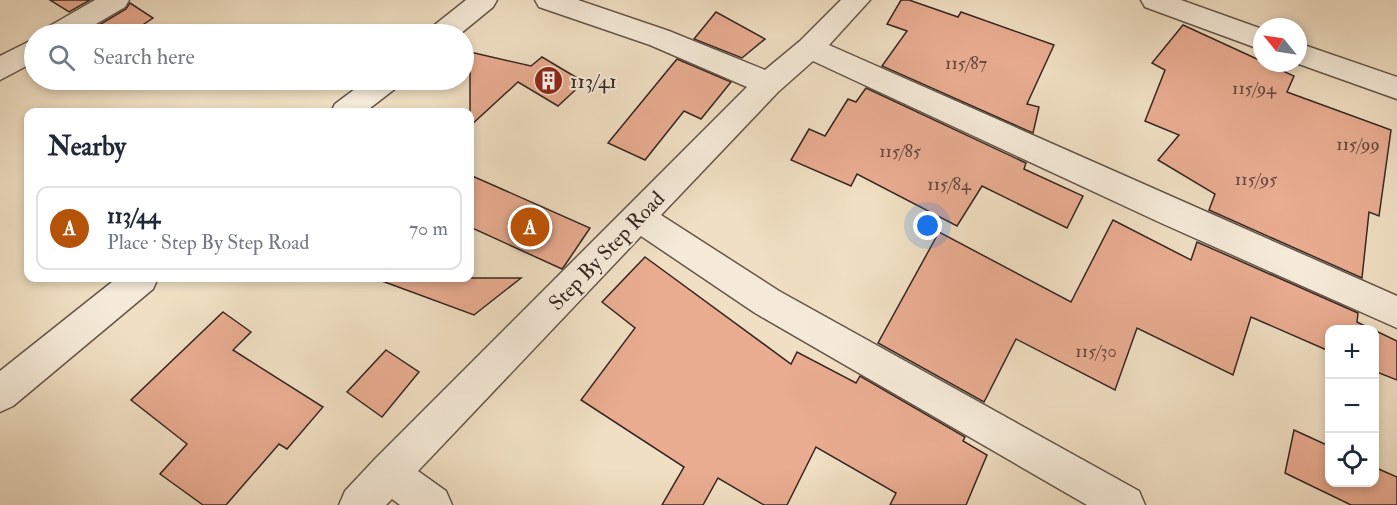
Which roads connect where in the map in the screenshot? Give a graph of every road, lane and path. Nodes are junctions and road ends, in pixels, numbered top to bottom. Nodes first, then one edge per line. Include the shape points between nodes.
1 (116, 0) edge
2 (484, 0) edge
3 (548, 0) edge
4 (857, 0) edge
5 (1154, 0) edge
6 (75, 24) edge
7 (454, 24) edge
8 (1253, 37) edge
9 (810, 48) junction
10 (24, 55) edge
11 (1307, 56) edge
12 (0, 69) edge
13 (768, 84) junction
14 (1397, 88) edge
15 (373, 90) edge
16 (350, 108) edge
17 (639, 218) junction
18 (136, 282) edge
19 (1397, 312) edge
20 (0, 394) edge
21 (389, 473) junction
22 (359, 505) edge
23 (432, 505) edge
24 (1125, 505) edge

1 - 6 street
2 - 7 street
3 - 13 street via 641,29
4 - 9 street, Step By Step Road
5 - 8 street
9 - 13 street, Step By Step Road
9 - 19 street
10 - 12 street
11 - 14 street
13 - 17 street, Step By Step Road
15 - 16 street
17 - 21 street, Step By Step Road
17 - 24 street via 767,302
18 - 20 street
21 - 22 street, Step By Step Road
21 - 23 street

